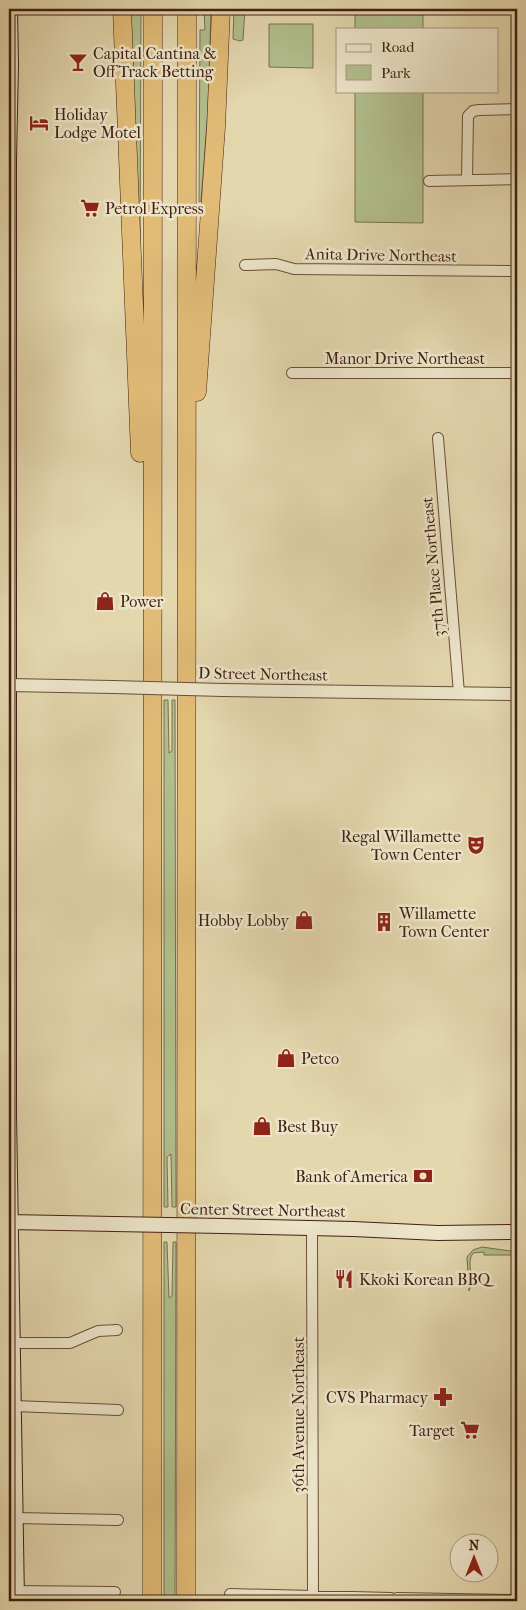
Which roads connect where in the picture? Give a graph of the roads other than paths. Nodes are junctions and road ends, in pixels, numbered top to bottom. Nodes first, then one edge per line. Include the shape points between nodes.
1 (10, 9) edge
2 (122, 9) edge
3 (152, 9) edge
4 (187, 9) edge
5 (221, 9) edge
6 (517, 109) edge
7 (517, 179) edge
8 (467, 180) junction
9 (429, 181) dead end
10 (245, 264) dead end
11 (517, 271) edge
12 (292, 373) dead end
13 (517, 373) edge
14 (438, 438) dead end
15 (186, 460) junction
16 (152, 652) junction
17 (9, 685) edge
18 (458, 693) junction
19 (517, 694) edge
20 (10, 1222) edge
21 (312, 1228) junction
22 (517, 1232) edge
23 (117, 1330) dead end
24 (13, 1343) junction
25 (14, 1406) junction
26 (118, 1410) dead end
27 (15, 1518) junction
28 (118, 1520) dead end
29 (115, 1592) dead end
30 (14, 1594) edge
31 (230, 1594) dead end
32 (313, 1598) edge
33 (516, 1600) edge
34 (152, 1601) edge
35 (186, 1601) edge

1 - 17 main road
2 - 16 highway via 144,564
3 - 16 highway
4 - 15 highway
5 - 15 highway via 197,388
6 - 8 street via 479,110 468,116
7 - 8 street
8 - 9 street
10 - 11 street, Anita Drive Northeast via 276,264 294,269
12 - 13 street, Manor Drive Northeast
14 - 18 street, 37th Place Northeast
15 - 35 highway
16 - 34 highway
17 - 18 street, D Street Northeast, bridge
17 - 20 main road
18 - 19 street, D Street Northeast
20 - 21 main road, Center Street Northeast, bridge
20 - 24 main road
21 - 22 main road, Center Street Northeast via 430,1233
21 - 32 street, 36th Avenue Northeast
23 - 24 street via 98,1330 70,1343
24 - 25 main road
25 - 26 street
25 - 27 main road
27 - 28 street
27 - 30 main road
29 - 30 street
31 - 32 street
32 - 33 street

